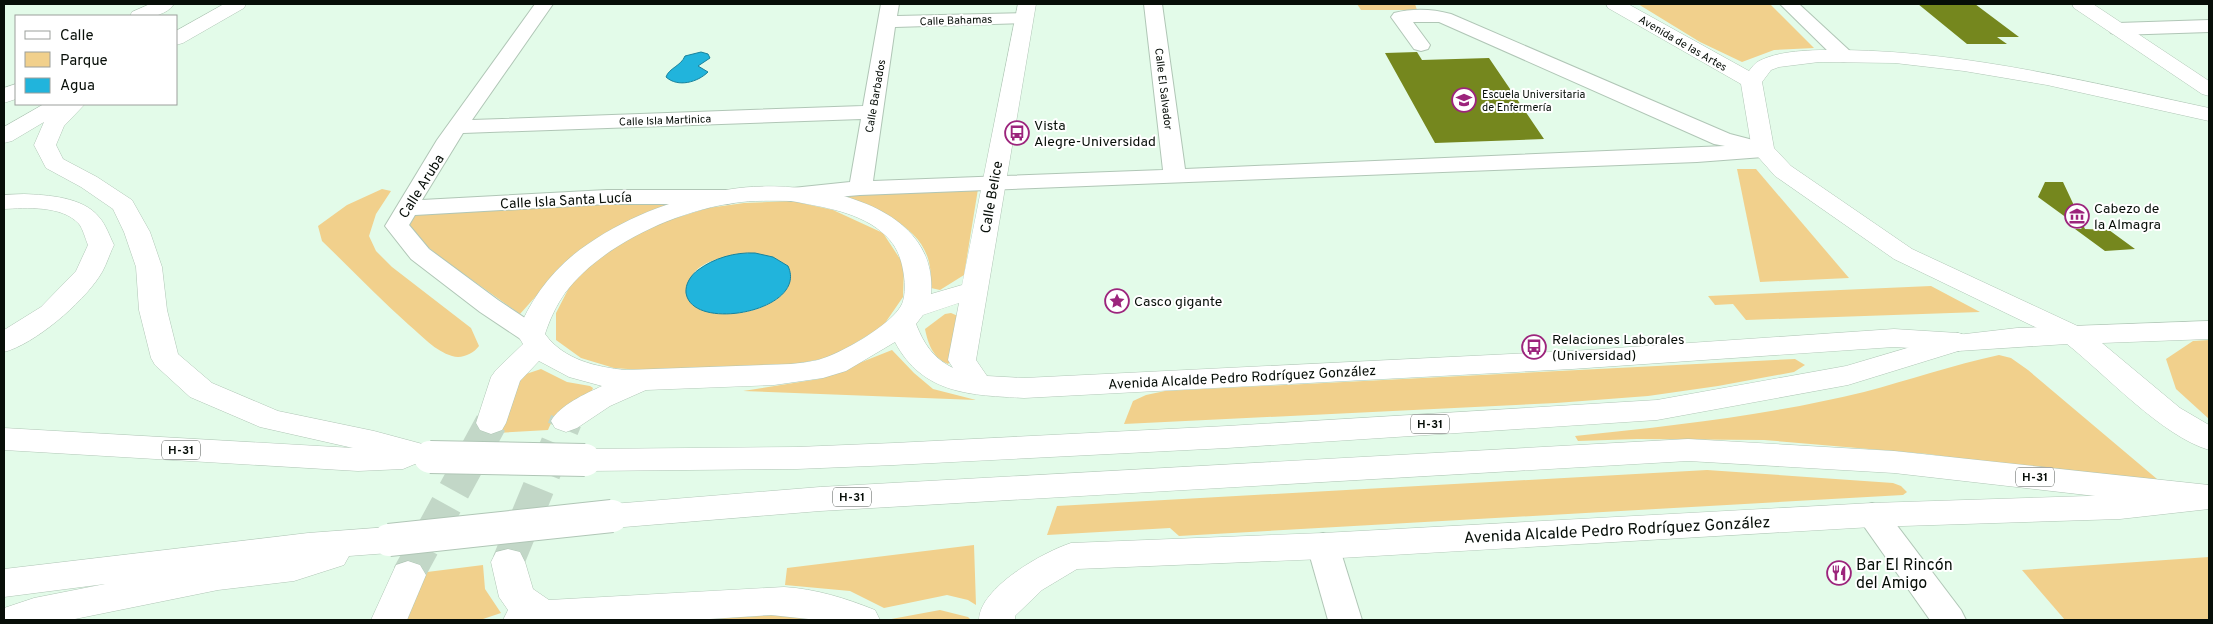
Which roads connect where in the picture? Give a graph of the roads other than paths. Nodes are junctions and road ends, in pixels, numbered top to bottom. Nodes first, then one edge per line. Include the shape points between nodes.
1 (165, 4) edge
2 (173, 4) edge
3 (210, 4) edge
4 (237, 4) edge
5 (544, 4) edge
6 (1153, 4) edge
7 (1615, 4) edge
8 (1789, 4) edge
9 (2081, 4) edge
10 (1026, 11) edge
11 (889, 13) edge
12 (141, 15) edge
13 (152, 15) edge
14 (178, 22) edge
15 (2209, 26) edge
16 (2118, 29) junction
17 (178, 38) edge
18 (1421, 45) dead end
19 (1844, 56) junction
20 (15, 80) edge
21 (1751, 82) junction
22 (4, 86) edge
23 (2209, 90) edge
24 (15, 91) edge
25 (4, 97) edge
26 (33, 105) edge
27 (57, 105) edge
28 (73, 105) edge
29 (872, 112) junction
30 (2206, 115) edge
31 (4, 121) edge
32 (458, 127) junction
33 (4, 136) edge
34 (1763, 150) junction
35 (1175, 174) junction
36 (994, 183) junction
37 (860, 188) junction
38 (791, 194) junction
39 (727, 196) junction
40 (4, 202) edge
41 (406, 208) junction
42 (974, 290) junction
43 (907, 316) junction
44 (2209, 330) edge
45 (2074, 335) junction
46 (534, 340) junction
47 (1958, 342) junction
48 (4, 343) edge
49 (643, 380) junction
50 (979, 386) junction
51 (566, 421) tunnel mouth
52 (491, 423) tunnel mouth
53 (4, 439) edge
54 (2209, 439) edge
55 (366, 451) junction
56 (2209, 497) edge
57 (1872, 515) junction
58 (1322, 546) junction
59 (301, 556) junction
60 (508, 562) tunnel mouth
61 (408, 576) tunnel mouth
62 (4, 583) edge
63 (532, 618) edge
64 (11, 620) edge
65 (389, 620) edge
66 (862, 620) edge
67 (997, 620) edge
68 (1345, 620) edge
69 (1950, 620) edge

1 - 12 main road
2 - 13 main road
3 - 14 main road
4 - 17 main road
5 - 32 street, Calle Aruba
6 - 35 street, Calle El Salvador
7 - 21 main road, Avenida de las Artes
8 - 19 street
9 - 16 main road
10 - 11 street, Calle Bahamas
10 - 36 main road, Calle Belice
11 - 29 street, Calle Barbados
15 - 16 street
16 - 23 main road
18 - 34 street via 1400,17 1434,15 1445,18 1722,139
19 - 21 main road via 1774,61 1764,66
19 - 30 main road via 1895,57 1964,65 2093,88
20 - 22 main road
21 - 34 main road
24 - 25 main road
26 - 31 main road
27 - 33 main road
28 - 55 main road via 54,123 46,145 54,163 124,205 149,268 153,310 166,358 201,390 271,420
29 - 32 street, Calle Isla Martinica
29 - 37 street, Calle Barbados
32 - 41 street, Calle Aruba
34 - 35 street
34 - 45 main road via 1788,175 1903,254
35 - 36 street
36 - 37 street
36 - 42 main road, Calle Belice
37 - 38 street
38 - 39 main road
38 - 43 main road via 848,206 891,227 914,258 918,276 918,294
39 - 41 street, Calle Isla Santa Lucía via 597,198
39 - 46 main road via 644,224 594,251 557,285 540,310
40 - 48 main road via 21,200 64,205 89,220 101,245 88,274 51,313
41 - 46 street, Calle Aruba via 396,226 420,254
42 - 43 main road
42 - 50 main road, Calle Belice via 962,360
43 - 49 main road via 864,349 834,364 807,371
43 - 50 main road, Avenida Alcalde Pedro Rodríguez González via 907,340 924,364 949,380
44 - 45 main road, Avenida Alcalde Pedro Rodríguez González
45 - 47 main road, Avenida Alcalde Pedro Rodríguez González
45 - 54 main road via 2169,415
46 - 49 main road via 565,365 600,377
46 - 52 main road via 506,377
47 - 50 main road, Avenida Alcalde Pedro Rodríguez González via 1894,338 1513,363 1024,388
47 - 55 main road, H-31, bridge via 1848,375 1657,410 1227,437 797,458 585,460 430,457
49 - 51 main road via 599,399
53 - 55 main road, H-31
56 - 57 main road, Avenida Alcalde Pedro Rodríguez González via 2120,507
56 - 59 main road, H-31, bridge via 1894,462 1688,450 830,498 612,516 389,540
57 - 58 main road, Avenida Alcalde Pedro Rodríguez González
57 - 69 street
58 - 67 main road, Avenida Alcalde Pedro Rodríguez González via 1071,556 1030,580 997,612
58 - 68 street
59 - 62 main road
59 - 64 main road
60 - 63 main road via 517,597
61 - 65 main road
63 - 66 main road via 771,600 831,608

